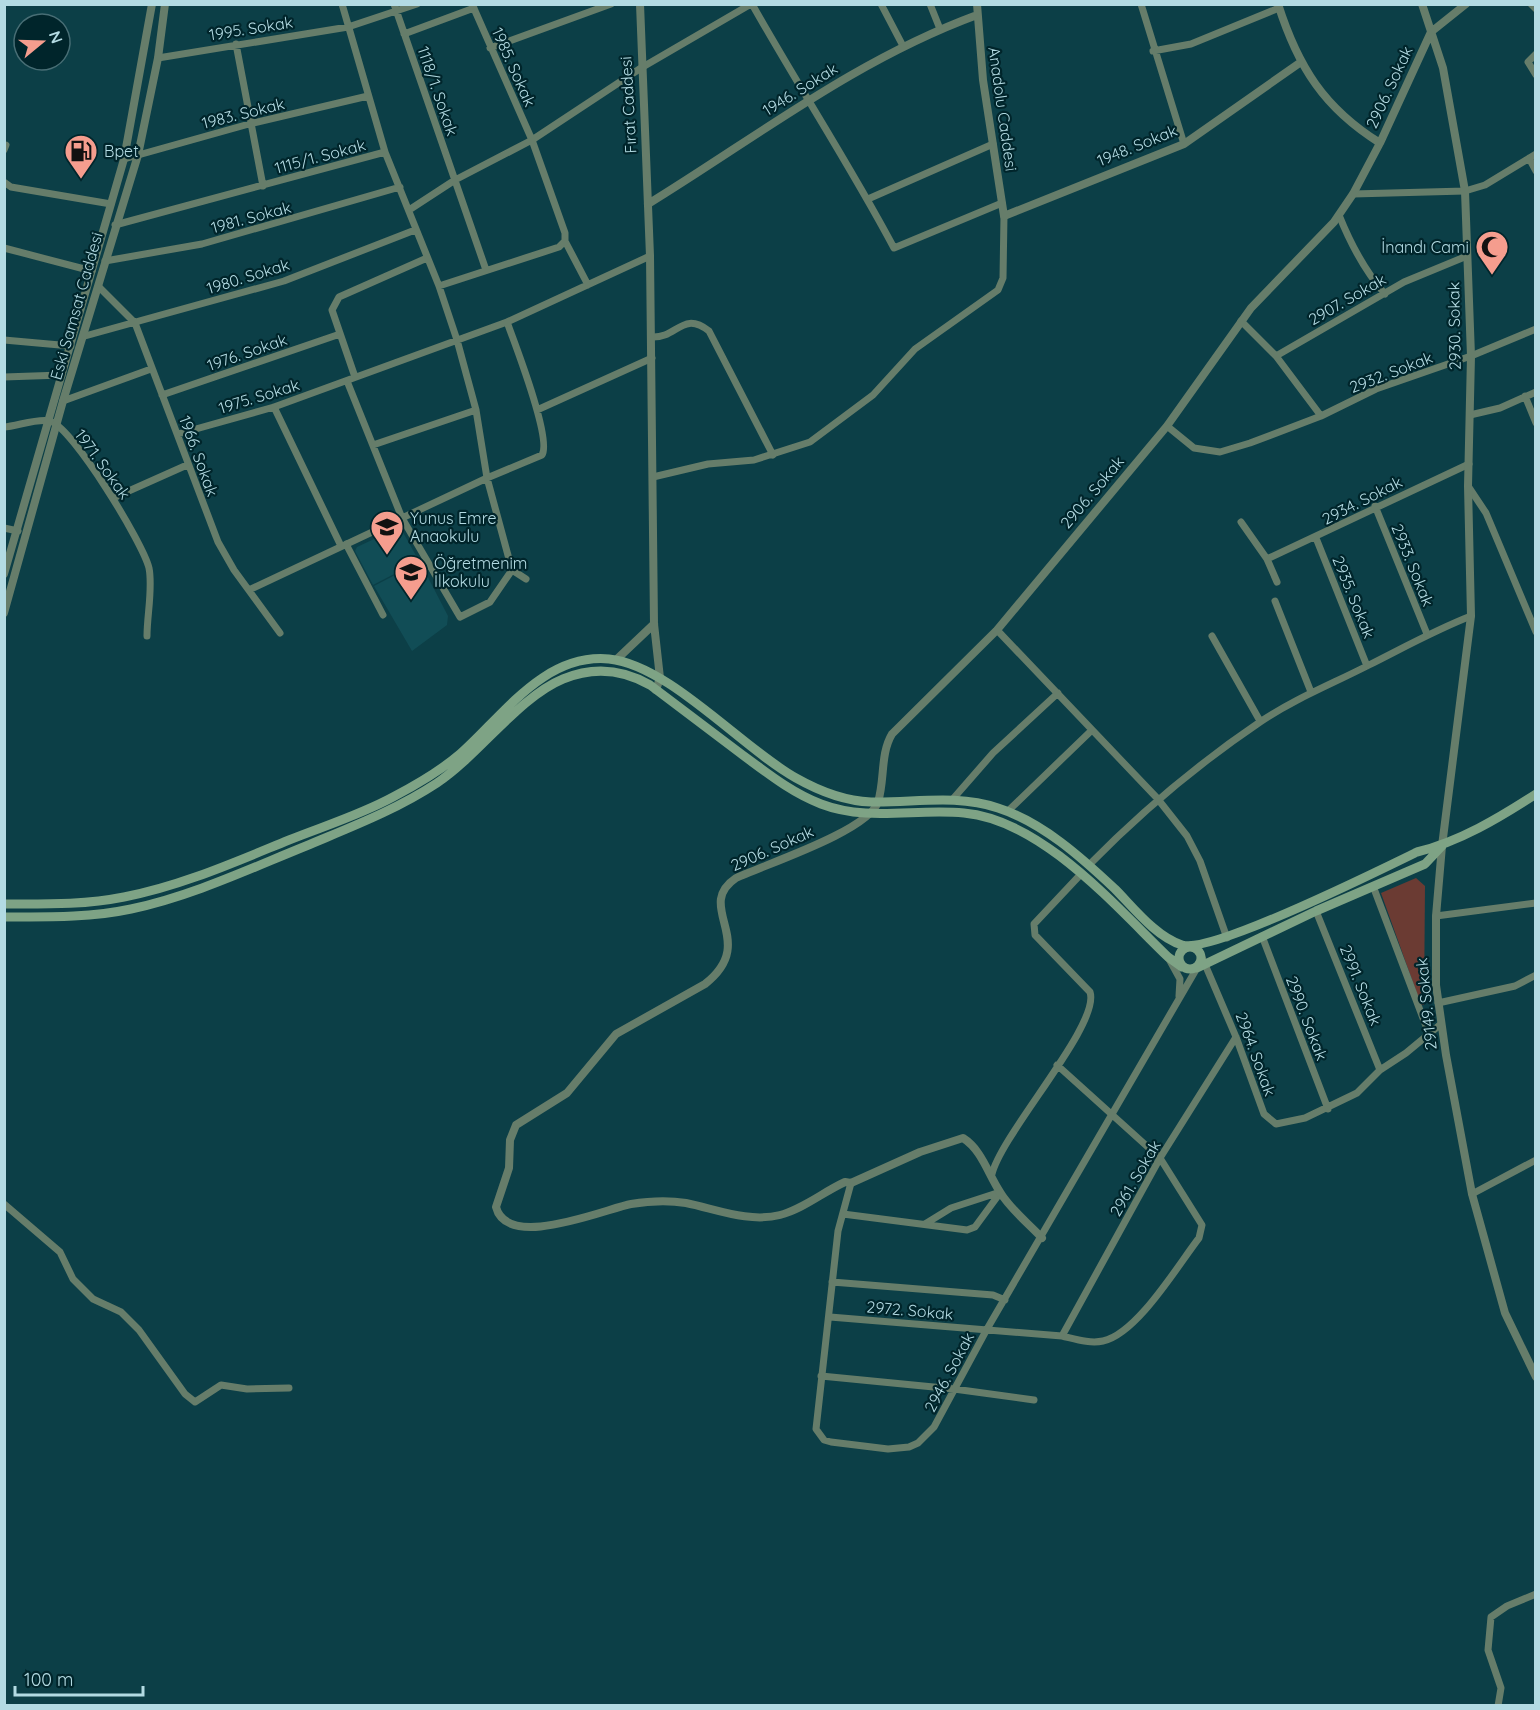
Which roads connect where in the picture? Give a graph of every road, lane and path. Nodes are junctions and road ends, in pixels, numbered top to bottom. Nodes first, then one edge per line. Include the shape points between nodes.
1 (152, 4) edge
2 (165, 4) edge
3 (342, 4) edge
4 (417, 4) edge
5 (611, 4) edge
6 (640, 4) edge
7 (751, 4) edge
8 (881, 4) edge
9 (930, 4) edge
10 (976, 4) edge
11 (1141, 4) edge
12 (1422, 4) edge
13 (1466, 4) edge
14 (1531, 4) edge
15 (473, 6) edge
16 (1279, 6) edge
17 (395, 8) edge
18 (1536, 9) edge
19 (977, 15) junction
20 (348, 27) junction
21 (940, 29) junction
22 (1431, 32) junction
23 (404, 34) junction
24 (236, 44) junction
25 (903, 46) junction
26 (490, 48) junction
27 (1153, 51) junction
28 (1536, 54) edge
29 (158, 58) junction
30 (1301, 62) junction
31 (641, 68) junction
32 (1536, 75) edge
33 (368, 96) junction
34 (806, 100) junction
35 (249, 124) junction
36 (532, 140) junction
37 (1380, 143) junction
38 (993, 144) junction
39 (1184, 144) junction
40 (385, 152) junction
41 (138, 155) junction
42 (1532, 156) edge
43 (124, 159) junction
44 (1536, 171) edge
45 (455, 180) junction
46 (4, 182) edge
47 (263, 186) junction
48 (400, 187) junction
49 (1465, 191) junction
50 (1353, 194) junction
51 (868, 200) junction
52 (1002, 203) junction
53 (111, 204) junction
54 (648, 204) junction
55 (409, 210) junction
56 (1339, 215) junction
57 (1004, 216) junction
58 (115, 225) junction
59 (416, 230) junction
60 (565, 241) junction
61 (4, 248) edge
62 (650, 256) junction
63 (1467, 256) junction
64 (427, 258) junction
65 (105, 261) junction
66 (486, 270) junction
67 (92, 272) junction
68 (588, 285) junction
69 (439, 286) junction
70 (99, 287) junction
71 (1385, 294) junction
72 (1241, 321) junction
73 (135, 322) junction
74 (507, 322) junction
75 (1536, 329) edge
76 (340, 334) junction
77 (85, 336) junction
78 (651, 337) junction
79 (4, 339) edge
80 (457, 340) junction
81 (71, 346) junction
82 (1471, 356) junction
83 (1276, 357) junction
84 (652, 358) junction
85 (151, 369) junction
86 (62, 375) junction
87 (4, 377) edge
88 (355, 377) junction
89 (347, 381) junction
90 (1536, 392) edge
91 (162, 395) junction
92 (1525, 396) junction
93 (63, 401) junction
94 (274, 407) junction
95 (476, 410) junction
96 (537, 410) junction
97 (1470, 415) junction
98 (1321, 416) junction
99 (53, 423) junction
100 (1536, 423) edge
101 (1167, 426) junction
102 (4, 427) edge
103 (178, 434) junction
104 (373, 445) junction
105 (774, 455) junction
106 (1469, 464) junction
107 (187, 465) junction
108 (653, 477) junction
109 (487, 478) junction
110 (1468, 486) junction
111 (113, 498) junction
112 (1375, 506) junction
113 (402, 518) junction
114 (1241, 522) dead end
115 (4, 528) edge
116 (18, 531) junction
117 (1316, 538) junction
118 (344, 545) junction
119 (1267, 560) junction
120 (512, 570) junction
121 (4, 574) edge
122 (526, 579) dead end
123 (1277, 582) dead end
124 (249, 590) junction
125 (1275, 601) dead end
126 (4, 613) edge
127 (383, 615) dead end
128 (1471, 616) junction
129 (654, 624) junction
130 (997, 630) junction
131 (1536, 632) edge
132 (280, 633) dead end
133 (1427, 634) junction
134 (147, 636) dead end
135 (1212, 636) dead end
136 (616, 660) junction
137 (1367, 666) junction
138 (663, 680) junction
139 (658, 691) junction
140 (1311, 692) junction
141 (1058, 693) junction
142 (1260, 721) junction
143 (1092, 730) junction
144 (1536, 794) edge
145 (1157, 798) junction
146 (952, 800) junction
147 (878, 802) junction
148 (1008, 811) junction
149 (872, 814) junction
150 (1442, 846) junction
151 (1089, 865) junction
152 (1081, 874) junction
153 (1373, 886) junction
154 (1536, 903) edge
155 (4, 904) edge
156 (1316, 911) junction
157 (1436, 915) junction
158 (4, 917) edge
159 (1262, 936) junction
160 (1227, 938) junction
161 (1192, 947) junction
162 (1168, 957) junction
163 (1201, 962) junction
164 (1182, 967) junction
165 (1536, 975) edge
166 (1180, 979) junction
167 (1179, 999) junction
168 (1438, 1003) junction
169 (1441, 1024) junction
170 (1429, 1034) junction
171 (1236, 1037) junction
172 (1057, 1065) junction
173 (1380, 1070) junction
174 (1328, 1109) junction
175 (1113, 1116) junction
176 (1160, 1158) junction
177 (1536, 1160) edge
178 (992, 1174) junction
179 (851, 1183) junction
180 (1000, 1192) junction
181 (1472, 1194) junction
182 (4, 1204) edge
183 (843, 1214) junction
184 (925, 1224) junction
185 (1042, 1238) junction
186 (832, 1282) junction
187 (1005, 1299) junction
188 (830, 1317) junction
189 (987, 1329) junction
190 (1062, 1336) junction
191 (820, 1377) junction
192 (1536, 1377) edge
193 (289, 1388) dead end
194 (954, 1389) junction
195 (1034, 1400) dead end
196 (1536, 1594) edge
197 (1498, 1706) edge

1 - 43 street, Eski Samsat Caddesi
2 - 29 street, Eski Samsat Caddesi
3 - 20 street
4 - 17 street, 1995. Sokak
5 - 26 street
6 - 31 street, Fırat Caddesi
7 - 31 street
7 - 34 street
8 - 25 street
9 - 21 street
10 - 19 street, Anadolu Caddesi
11 - 27 street
12 - 22 street, 2930. Sokak
13 - 22 street, 2906. Sokak
14 - 18 street
15 - 23 street
15 - 26 street, 1985. Sokak
16 - 27 street via 1191,44
16 - 30 street
17 - 20 street, 1995. Sokak
17 - 23 street, 1118/1. Sokak
19 - 21 street, 1946. Sokak
19 - 38 street, Anadolu Caddesi
20 - 24 street, 1995. Sokak
20 - 33 street
21 - 25 street, 1946. Sokak
22 - 37 street, 2906. Sokak
22 - 49 street, 2930. Sokak via 1443,68
23 - 45 street, 1118/1. Sokak
24 - 29 street, 1995. Sokak
24 - 35 street
25 - 34 street, 1946. Sokak
26 - 36 street, 1985. Sokak
27 - 39 street
28 - 32 street via 1528,62
29 - 41 street, Eski Samsat Caddesi
30 - 37 street via 1338,112
30 - 39 street, 1948. Sokak
31 - 36 street
31 - 54 street, Fırat Caddesi
33 - 35 street, 1983. Sokak
33 - 40 street
34 - 51 street
34 - 54 street, 1946. Sokak
35 - 41 street, 1983. Sokak
35 - 47 street
36 - 45 street
36 - 60 street, 1985. Sokak
37 - 50 street, 2906. Sokak
38 - 51 street
38 - 52 street, Anadolu Caddesi
39 - 57 street, 1948. Sokak
40 - 47 street, 1115/1. Sokak
40 - 48 street
41 - 43 street, 1983. Sokak
41 - 58 street, Eski Samsat Caddesi
42 - 44 street
42 - 49 street via 1485,185
43 - 53 street, Eski Samsat Caddesi
45 - 55 street
45 - 66 street, 1118/1. Sokak
46 - 53 street via 11,187
47 - 58 street, 1115/1. Sokak
48 - 55 street
48 - 65 street, 1981. Sokak via 202,244
49 - 50 street
49 - 63 street, 2930. Sokak
50 - 56 street, 2906. Sokak
51 - 52 street via 894,248
52 - 57 street, Anadolu Caddesi
53 - 67 street, Eski Samsat Caddesi
54 - 62 street, Fırat Caddesi
55 - 59 street
56 - 71 street via 1355,254
56 - 72 street, 2906. Sokak
57 - 105 street via 1003,278 995,292 915,349 884,385 823,434
58 - 65 street, Eski Samsat Caddesi
59 - 64 street
59 - 73 street, 1980. Sokak via 284,281
60 - 66 street via 559,247
60 - 68 street, 1985. Sokak
61 - 67 street
62 - 68 street, 1975. Sokak
62 - 78 street, Fırat Caddesi
63 - 71 street, 2907. Sokak via 1425,271
63 - 82 street, 2930. Sokak
64 - 69 street
64 - 76 street via 339,297 332,310
65 - 70 street, Eski Samsat Caddesi
66 - 69 street
67 - 81 street, Eski Samsat Caddesi
68 - 74 street, 1975. Sokak
69 - 80 street
70 - 73 street, 1966. Sokak
70 - 77 street, Eski Samsat Caddesi
71 - 83 street, 2907. Sokak
72 - 83 street
72 - 101 street, 2906. Sokak
73 - 77 street, 1980. Sokak
73 - 85 street, 1966. Sokak
74 - 80 street, 1975. Sokak
74 - 96 street
75 - 82 street, 2932. Sokak
76 - 88 street
76 - 91 street, 1976. Sokak
77 - 93 street, Eski Samsat Caddesi
78 - 84 street, Fırat Caddesi
78 - 105 street via 662,338 690,322 709,331
79 - 81 street
80 - 88 street, 1975. Sokak
80 - 95 street
81 - 86 street, Eski Samsat Caddesi
82 - 97 street, 2930. Sokak
82 - 98 street, 2932. Sokak via 1376,389
83 - 98 street
84 - 96 street
84 - 108 street, Fırat Caddesi
85 - 91 street, 1966. Sokak
85 - 93 street
86 - 87 street
86 - 99 street, Eski Samsat Caddesi
88 - 89 street, 1975. Sokak
89 - 94 street, 1975. Sokak
89 - 104 street
90 - 92 street
91 - 103 street, 1966. Sokak
92 - 97 street via 1500,408
92 - 100 street
93 - 99 street, Eski Samsat Caddesi
94 - 103 street, 1975. Sokak
94 - 118 street
95 - 104 street
95 - 109 street
96 - 109 street via 546,446 543,455
97 - 106 street, 2930. Sokak
98 - 101 street, 2932. Sokak via 1214,452 1194,448
99 - 102 street
99 - 111 street, 1971. Sokak via 75,442
99 - 116 street, Eski Samsat Caddesi
99 - 126 street, Eski Samsat Caddesi
101 - 130 street, 2906. Sokak
103 - 107 street, 1966. Sokak
104 - 113 street
105 - 108 street
106 - 110 street, 2930. Sokak
106 - 112 street, 2934. Sokak
107 - 111 street
107 - 124 street, 1966. Sokak via 218,542
108 - 129 street, Fırat Caddesi
109 - 113 street
109 - 120 street
110 - 128 street, 2930. Sokak
110 - 131 street via 1486,513
111 - 134 street, 1971. Sokak via 149,567
112 - 117 street, 2934. Sokak
112 - 133 street, 2933. Sokak
113 - 118 street
113 - 120 street via 460,617 490,602
114 - 119 street
115 - 116 street
116 - 121 street, Eski Samsat Caddesi
117 - 119 street, 2934. Sokak
117 - 137 street, 2935. Sokak
118 - 124 street
118 - 127 street
119 - 123 street
120 - 122 street
124 - 132 street, 1966. Sokak
125 - 140 street
128 - 133 street
128 - 150 street, 29149. Sokak
129 - 136 street
129 - 138 street, Fırat Caddesi
130 - 141 street
130 - 147 street, 2906. Sokak via 892,734
133 - 137 street
135 - 142 street
136 - 138 main road
136 - 155 main road via 585,660 549,674 460,754 381,804 187,880 128,897 65,904
137 - 140 street
138 - 139 street
138 - 147 main road via 790,775 834,796
139 - 149 main road via 784,786 825,805
139 - 158 main road via 618,673 576,674 544,689 457,769 385,813 157,903 79,916
140 - 142 street
141 - 143 street
141 - 146 street via 993,753
142 - 145 street
143 - 145 street
143 - 148 street
144 - 150 main road
145 - 151 street
145 - 160 street via 1187,836 1200,861
146 - 147 main road
146 - 148 main road via 983,803
147 - 149 street, 2906. Sokak
148 - 151 main road
149 - 152 main road via 946,811 987,817 1020,830
149 - 179 street, 2906. Sokak via 830,838 736,878 725,888 719,906 729,946 717,973 705,984 616,1034 567,1093 516,1125 510,1140 509,1168 496,1207 507,1221 544,1228 615,1208 659,1201 751,1217 770,1216 791,1211 835,1187
150 - 153 main road via 1425,864
150 - 157 street, 29149. Sokak
150 - 160 main road via 1417,852
151 - 161 main road via 1158,930 1178,944
152 - 162 main road
152 - 172 street via 1033,927 1035,935 1092,997 1077,1034
153 - 156 main road
153 - 170 street
154 - 157 street
156 - 159 main road
156 - 173 street, 2991. Sokak
157 - 168 street, 29149. Sokak
159 - 163 main road
159 - 174 street, 2990. Sokak
160 - 161 main road
161 - 163 main road
161 - 164 main road via 1180,953
162 - 164 main road
162 - 166 street
163 - 164 main road via 1190,970
163 - 167 street, 2946. Sokak
163 - 171 street, 2964. Sokak
164 - 166 street
165 - 168 street via 1515,986
166 - 167 street
167 - 175 street, 2946. Sokak
168 - 169 street, 29149. Sokak
169 - 170 street, 2964. Sokak
169 - 181 street, 29149. Sokak
170 - 173 street, 2964. Sokak
171 - 174 street, 2964. Sokak via 1267,1119 1281,1125
171 - 176 street, 2961. Sokak
172 - 175 street, 2972. Sokak
172 - 178 street via 1005,1146
173 - 174 street, 2964. Sokak via 1357,1093
175 - 176 street, 2972. Sokak
175 - 185 street, 2946. Sokak
176 - 190 street, 2961. Sokak
176 - 190 street, 2972. Sokak via 1199,1218 1199,1238 1124,1333 1097,1341
177 - 181 street
178 - 179 street, 2906. Sokak via 963,1138 920,1152
178 - 180 street, 2906. Sokak
179 - 183 street, 2946. Sokak
180 - 184 street via 951,1208
180 - 184 street via 973,1229
180 - 185 street, 2906. Sokak
181 - 192 street, 29149. Sokak via 1505,1313
182 - 193 street via 60,1252 73,1279 93,1299 121,1312 139,1330 184,1394 195,1402 221,1385
183 - 184 street
183 - 186 street, 2946. Sokak
185 - 187 street, 2946. Sokak
186 - 187 street
186 - 188 street, 2946. Sokak
187 - 189 street, 2946. Sokak
188 - 189 street, 2972. Sokak
188 - 191 street, 2946. Sokak
189 - 190 street, 2972. Sokak
189 - 194 street, 2946. Sokak
191 - 194 street
191 - 194 street, 2946. Sokak via 815,1420 819,1435 831,1442 888,1449 909,1448 927,1436
194 - 195 street
196 - 197 street via 1491,1617 1488,1650 1501,1688

